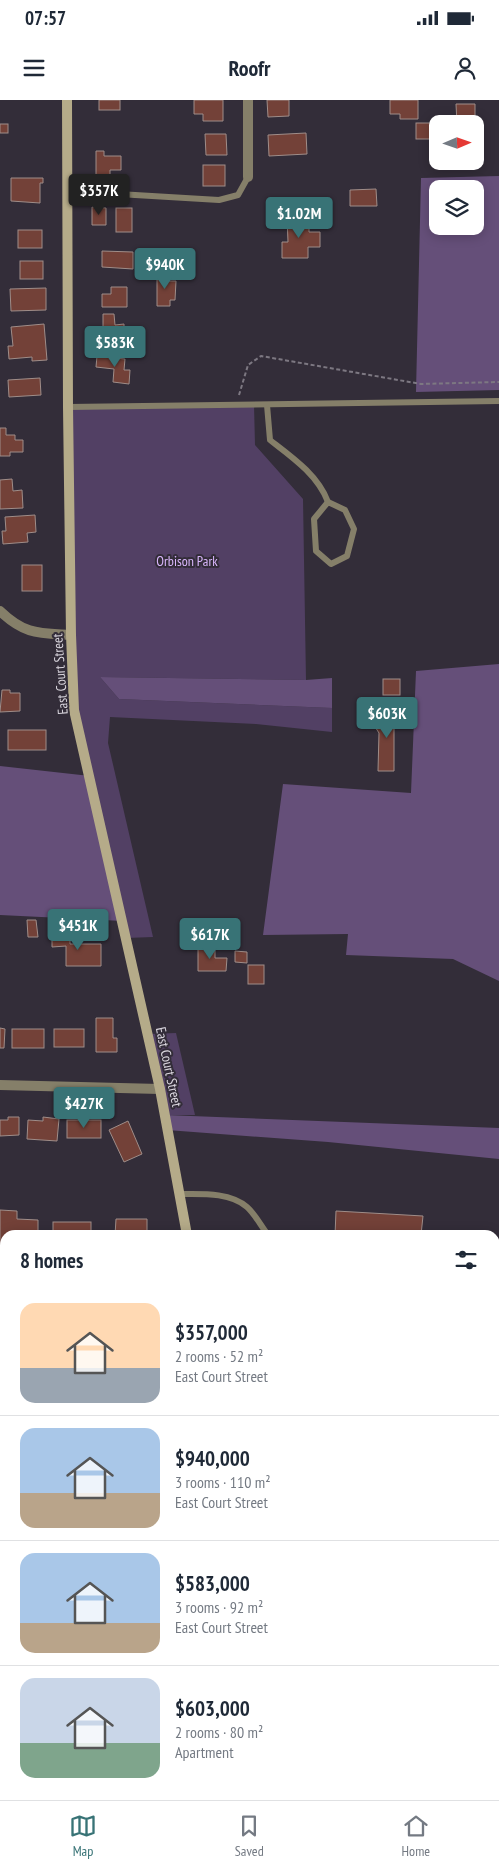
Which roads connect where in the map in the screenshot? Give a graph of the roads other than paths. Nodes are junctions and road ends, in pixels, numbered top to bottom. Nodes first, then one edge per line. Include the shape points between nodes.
1 (67, 100) edge
2 (248, 100) edge
3 (248, 177) joint
4 (68, 191) junction
5 (499, 401) edge
6 (267, 405) junction
7 (68, 407) junction
8 (328, 502) junction
9 (0, 612) edge
10 (71, 635) junction
11 (0, 1085) edge
12 (160, 1089) junction
13 (180, 1194) junction
14 (186, 1230) edge
15 (264, 1230) edge

1 - 4 main road, East Court Street
2 - 3 street
3 - 4 lane via 238,195 219,200
4 - 7 main road, East Court Street
5 - 6 lane
6 - 7 lane
6 - 8 lane via 270,440 297,460 324,490
7 - 10 main road, East Court Street
8 - 8 lane via 314,519 316,551 331,564 348,556 354,529 345,510
9 - 10 street via 13,624 33,632
10 - 12 main road, East Court Street via 74,710
11 - 12 street
12 - 13 main road, East Court Street
13 - 14 main road, East Court Street
13 - 15 lane via 208,1194 236,1200 248,1207

